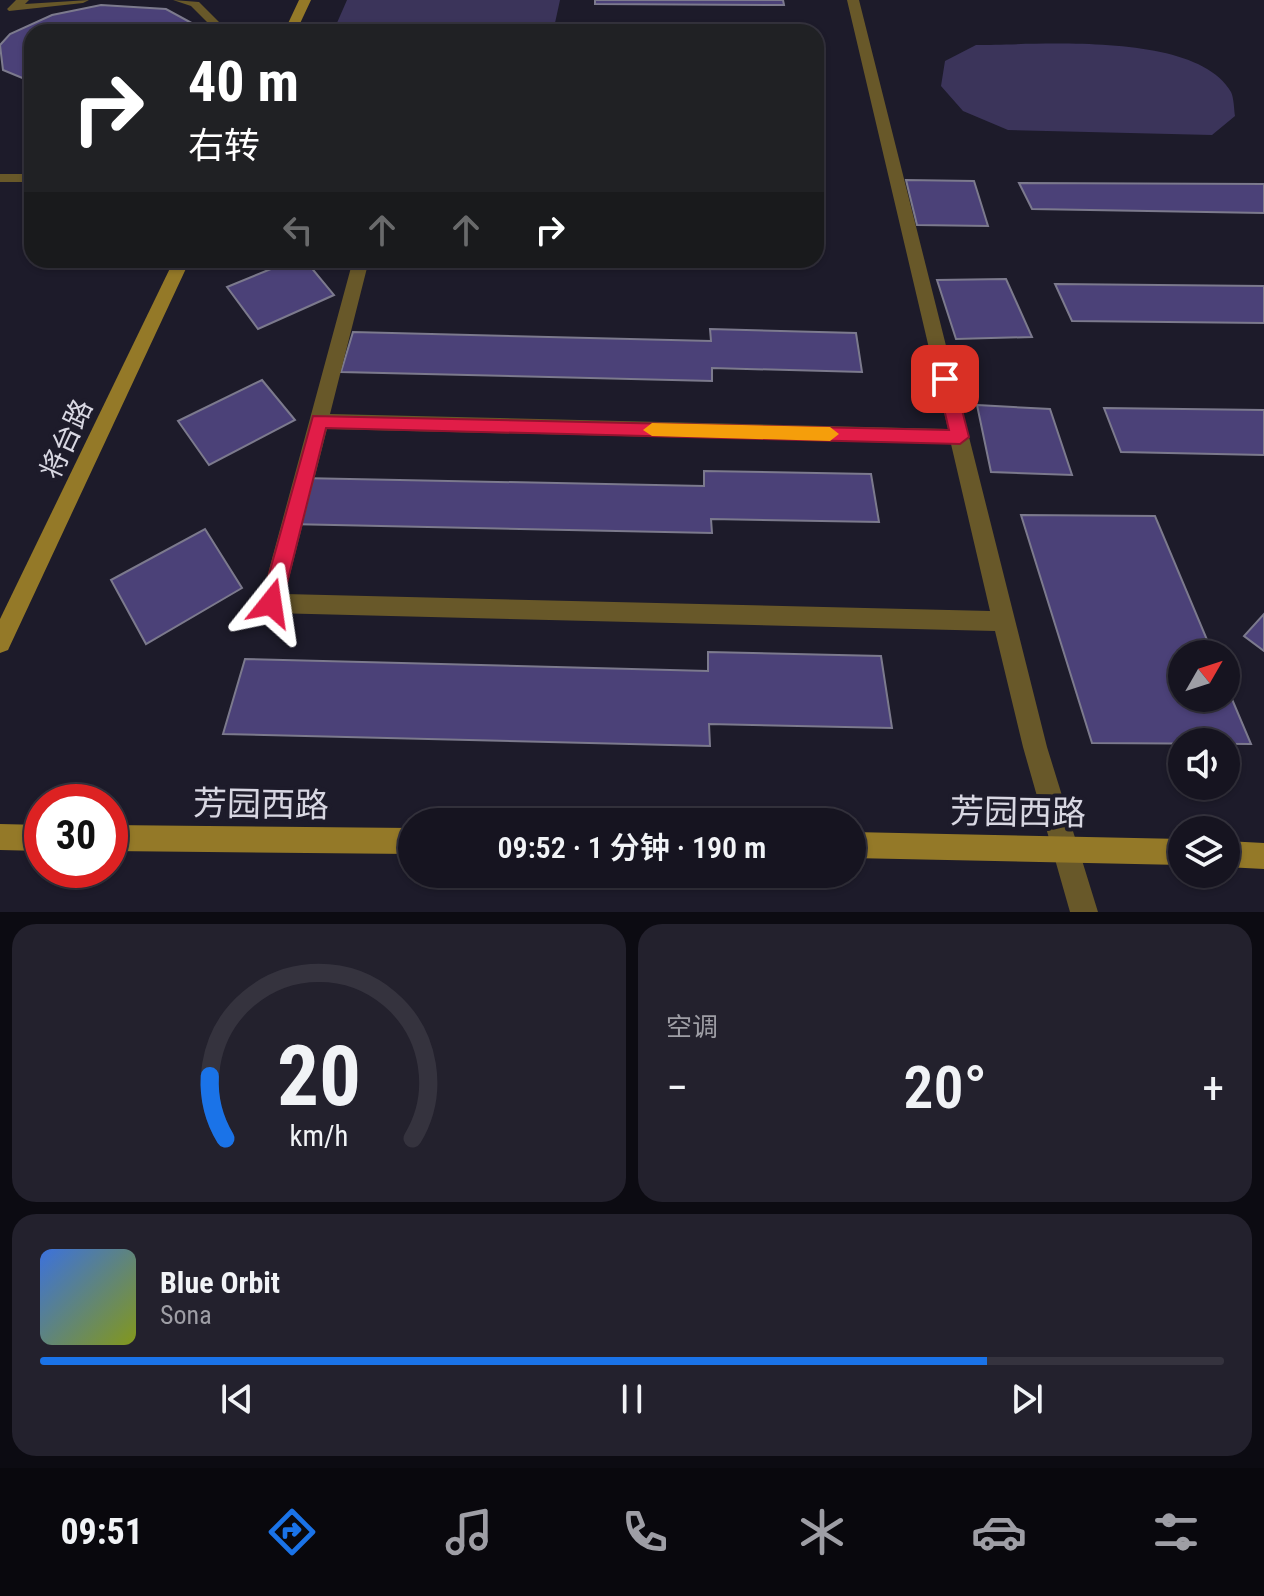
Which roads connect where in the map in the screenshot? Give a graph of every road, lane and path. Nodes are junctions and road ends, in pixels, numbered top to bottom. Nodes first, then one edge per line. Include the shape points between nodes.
1 (23, 0) edge
2 (83, 0) edge
3 (179, 0) edge
4 (305, 0) edge
5 (853, 0) edge
6 (215, 24) edge
7 (294, 24) edge
8 (0, 178) edge
9 (24, 178) edge
10 (178, 268) edge
11 (359, 268) edge
12 (319, 421) junction
13 (960, 437) junction
14 (1004, 621) junction
15 (0, 643) edge
16 (0, 837) edge
17 (24, 838) edge
18 (128, 838) edge
19 (398, 841) edge
20 (866, 845) edge
21 (1067, 847) junction
22 (1168, 851) edge
23 (1240, 855) edge
24 (1264, 856) edge
25 (1084, 912) edge

1 - 2 lane via 13,9
3 - 6 lane via 195,4
4 - 7 main road
5 - 13 street
8 - 9 lane
10 - 15 main road, 将台路
11 - 12 street
12 - 13 street
12 - 14 street via 271,603
13 - 14 street
14 - 21 street
16 - 17 main road
18 - 19 main road, 芳园西路
20 - 21 main road, 芳园西路
21 - 22 main road, 芳园西路
21 - 25 street
23 - 24 main road

